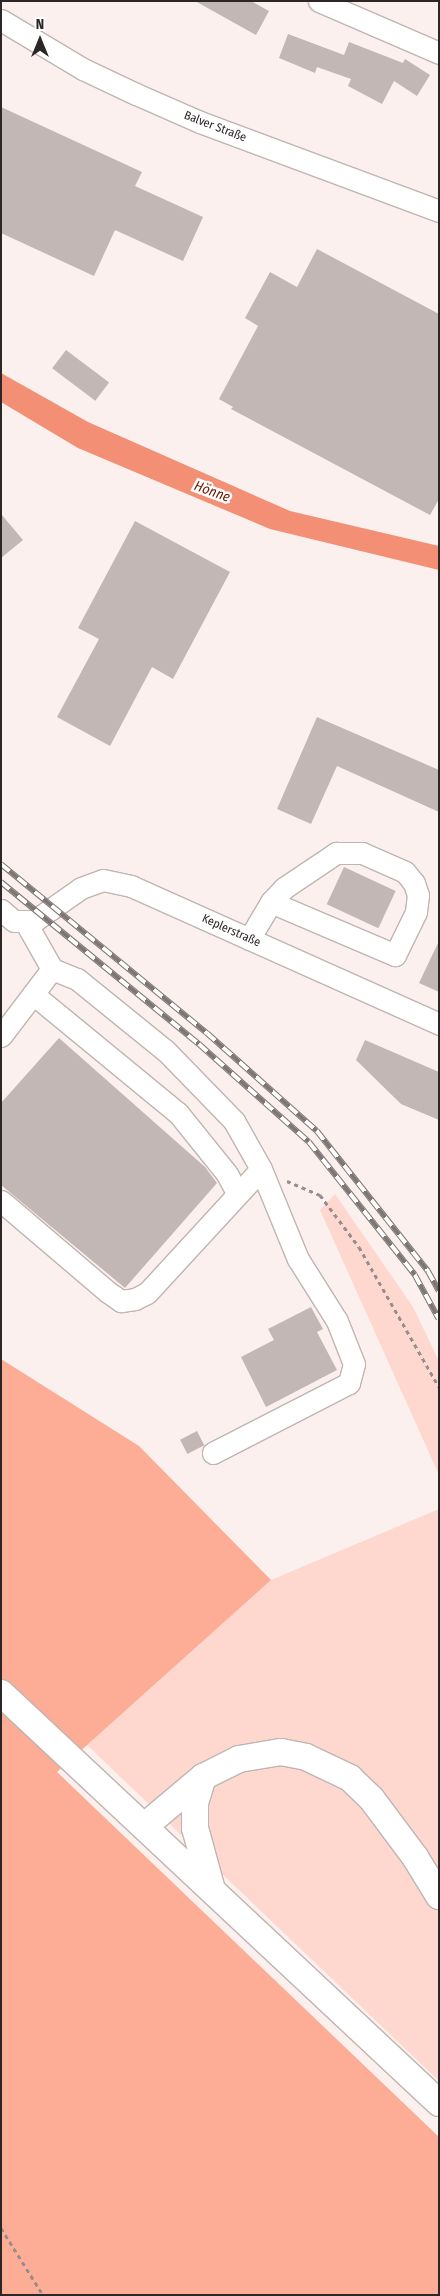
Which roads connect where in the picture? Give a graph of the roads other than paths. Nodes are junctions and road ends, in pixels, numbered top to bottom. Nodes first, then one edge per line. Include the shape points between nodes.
1 (319, 1) edge
2 (1, 20) edge
3 (439, 53) edge
4 (439, 211) edge
5 (271, 902) junction
6 (1, 910) edge
7 (26, 922) junction
8 (249, 939) junction
9 (52, 969) junction
10 (33, 994) junction
11 (439, 1024) edge
12 (1, 1036) edge
13 (261, 1169) junction
14 (237, 1193) junction
15 (1, 1201) edge
16 (213, 1453) dead end
17 (1, 1692) edge
18 (203, 1777) junction
19 (146, 1825) junction
20 (211, 1887) junction
21 (439, 1896) edge
22 (439, 2103) edge

1 - 3 street
2 - 4 street, Balver Straße via 83,69 144,98
5 - 5 street via 312,868 336,854 350,851 405,872 414,882 418,895 416,912 395,955
5 - 8 street
6 - 7 street via 14,920
7 - 8 street, Keplerstraße via 42,916 81,888 103,880 131,886
7 - 9 street
8 - 11 street, Keplerstraße
9 - 10 street
9 - 13 street via 77,979 166,1051 234,1121
10 - 12 street
10 - 14 street via 178,1113 227,1174
13 - 14 street
13 - 16 street via 298,1259 337,1321 354,1364 349,1383
14 - 15 street via 147,1293 121,1301
17 - 19 main road
18 - 19 main road
18 - 20 main road via 195,1803 195,1828
18 - 21 main road via 239,1758 257,1754 282,1752 328,1765 372,1798 416,1857
19 - 20 main road
20 - 22 main road

